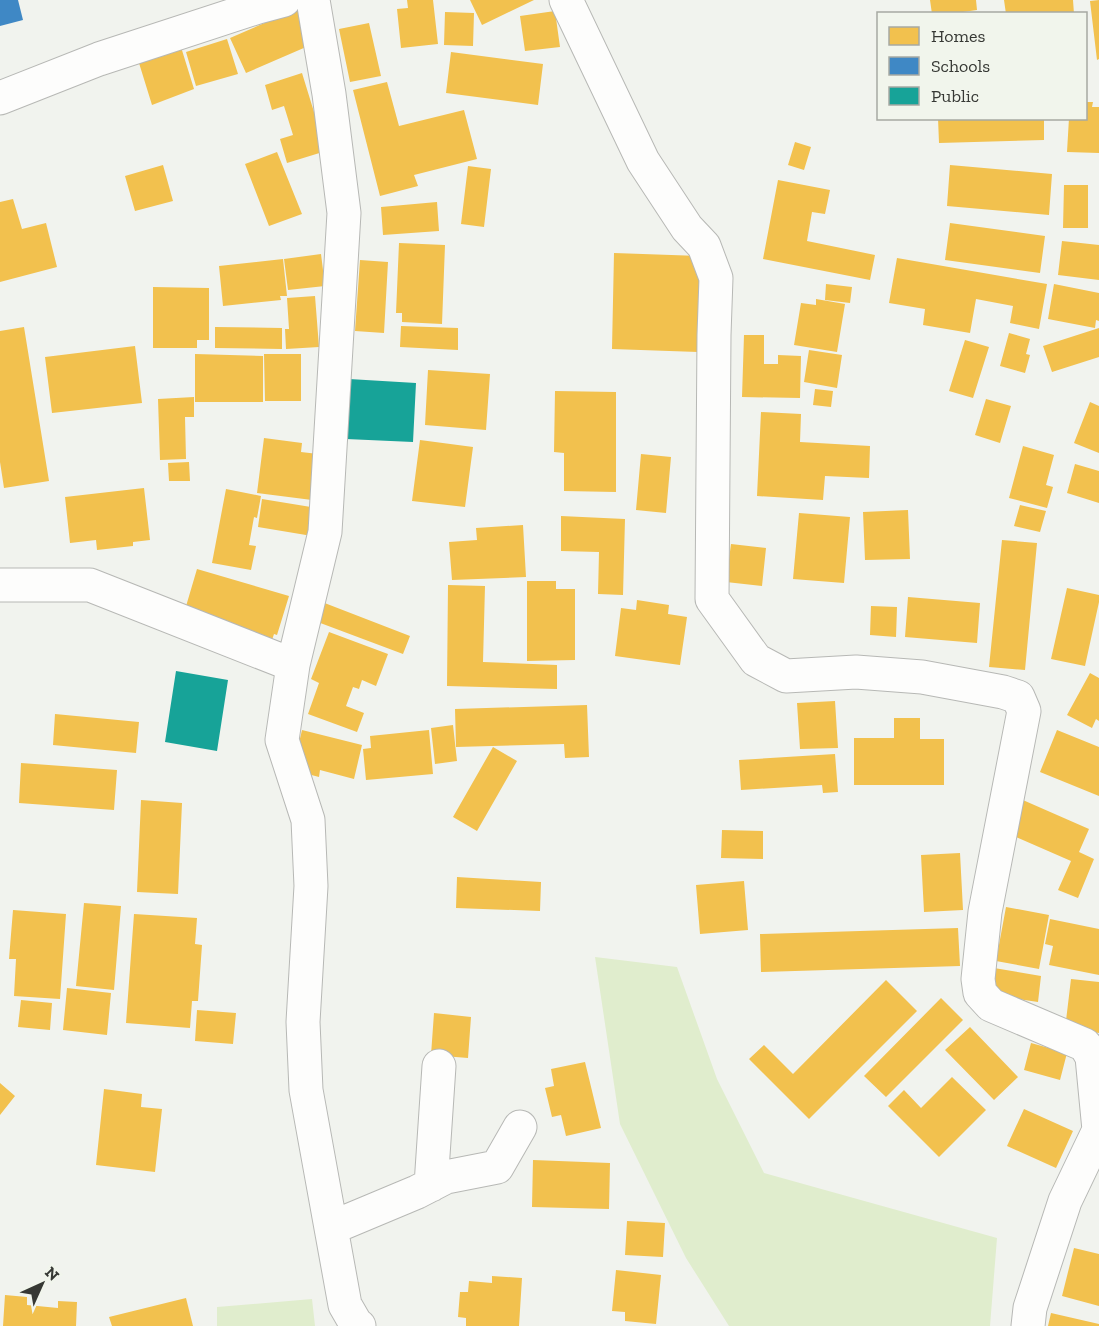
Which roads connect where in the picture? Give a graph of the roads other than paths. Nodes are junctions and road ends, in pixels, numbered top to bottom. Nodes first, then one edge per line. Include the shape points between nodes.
1 (313, 0) edge
2 (566, 0) edge
3 (266, 2) edge
4 (0, 98) edge
5 (0, 585) edge
6 (293, 665) junction
7 (439, 1066) dead end
8 (520, 1127) dead end
9 (431, 1185) junction
10 (331, 1228) junction
11 (359, 1326) edge
12 (1028, 1326) edge

1 - 6 street via 344,213 325,532
2 - 12 street via 643,161 687,228 704,246 716,278 712,598 756,660 786,676 856,672 922,677 1003,692 1018,697 1024,711 985,912 980,993 991,1005 1085,1045 1092,1057 1099,1130 1065,1201 1030,1308
3 - 4 street via 99,59
5 - 6 street via 90,585
6 - 10 street via 282,740 308,820 311,886 303,1022 306,1090
7 - 9 street
8 - 9 street via 497,1167
9 - 10 street
10 - 11 street via 345,1305

